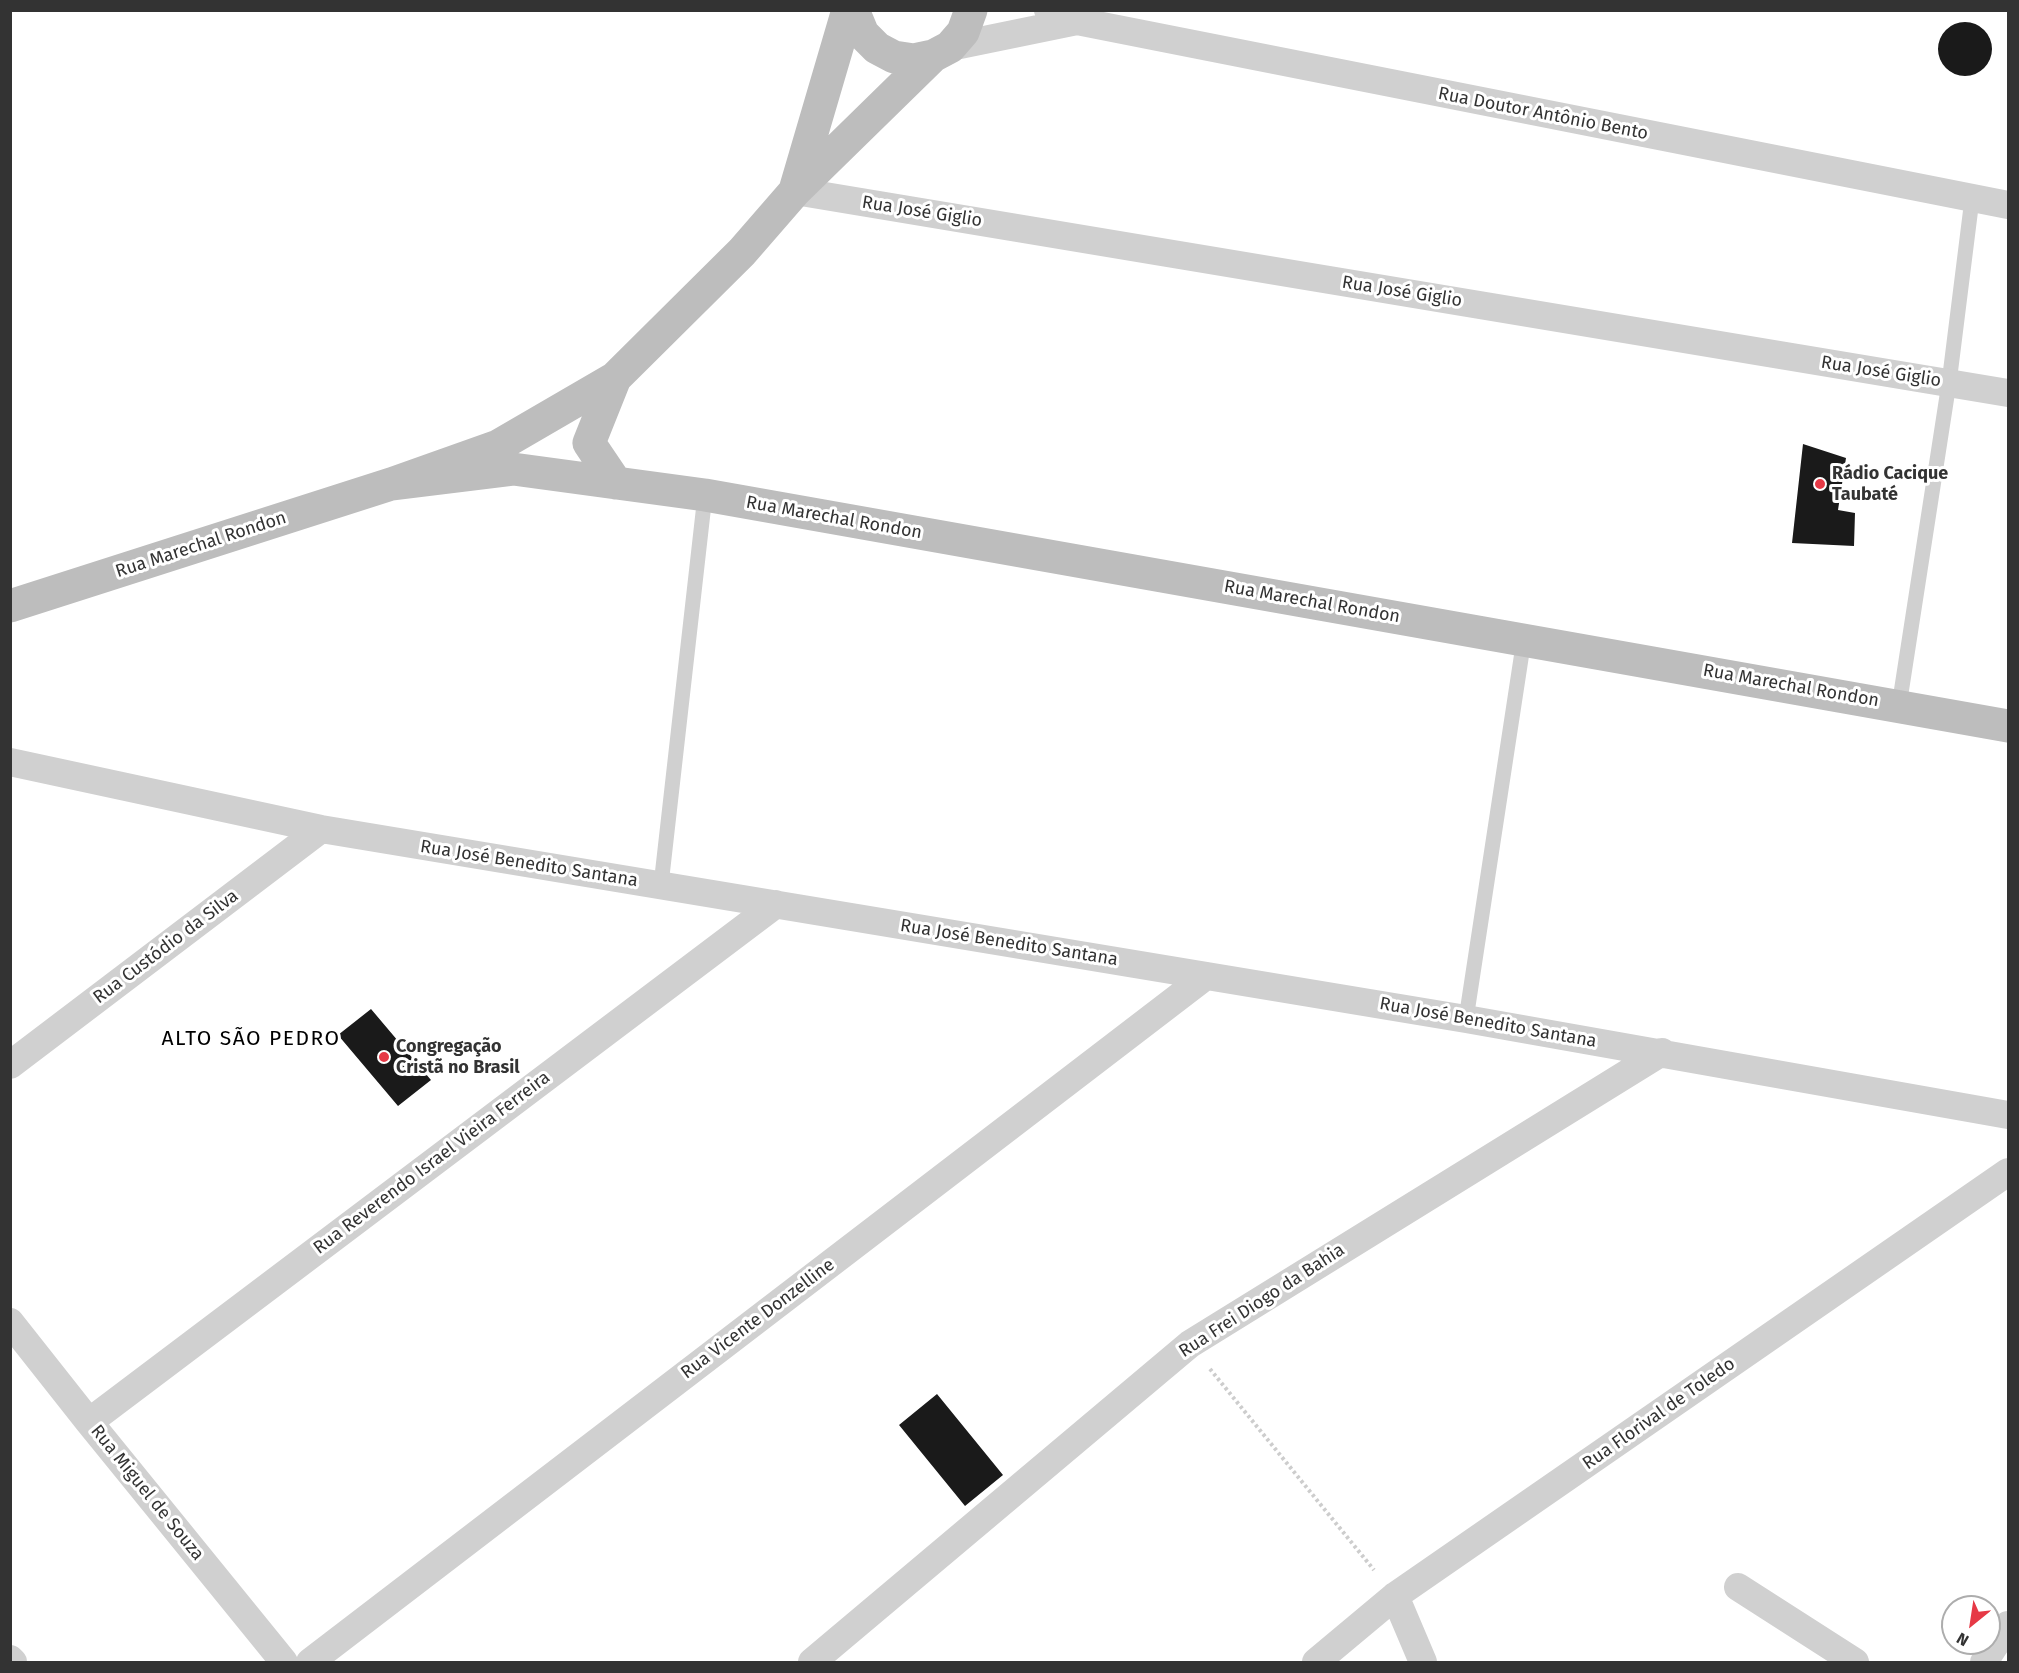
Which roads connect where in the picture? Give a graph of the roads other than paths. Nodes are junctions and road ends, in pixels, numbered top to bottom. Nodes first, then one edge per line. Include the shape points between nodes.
1 (848, 10) edge
2 (853, 10) edge
3 (971, 10) edge
4 (1048, 10) edge
5 (1077, 21) junction
6 (941, 51) junction
7 (795, 191) junction
8 (1972, 199) junction
9 (2008, 205) edge
10 (615, 378) junction
11 (1949, 383) junction
12 (2008, 393) edge
13 (616, 483) junction
14 (391, 484) junction
15 (705, 495) junction
16 (10, 606) edge
17 (1524, 639) junction
18 (1899, 706) junction
19 (2008, 726) edge
20 (10, 762) edge
21 (321, 829) junction
22 (661, 885) junction
23 (776, 904) junction
24 (1206, 976) junction
25 (1466, 1019) junction
26 (1662, 1052) junction
27 (10, 1065) edge
28 (2008, 1115) edge
29 (2008, 1172) edge
30 (10, 1322) edge
31 (89, 1422) junction
32 (1738, 1587) dead end
33 (1395, 1596) junction
34 (2008, 1625) edge
35 (284, 1662) edge
36 (310, 1662) edge
37 (812, 1662) edge
38 (1316, 1662) edge
39 (1423, 1662) edge
40 (1855, 1662) edge
41 (1984, 1662) edge

1 - 7 street
2 - 6 street via 863,34 894,57 914,60
3 - 6 street via 963,32
4 - 5 street, Rua Doutor Antônio Bento
5 - 6 street, Rua Doutor Antônio Bento
5 - 8 street, Rua Doutor Antônio Bento
6 - 7 street
7 - 10 street via 742,252
7 - 11 street, Rua José Giglio
8 - 9 street, Rua Doutor Antônio Bento
8 - 11 lane
10 - 13 street via 588,443
10 - 14 street via 498,446
11 - 12 street, Rua José Giglio
11 - 18 lane
13 - 14 street, Rua Marechal Rondon via 513,469
13 - 15 street, Rua Marechal Rondon
14 - 16 street, Rua Marechal Rondon
15 - 17 street, Rua Marechal Rondon
15 - 22 lane
17 - 18 street, Rua Marechal Rondon
17 - 25 lane
18 - 19 street, Rua Marechal Rondon
20 - 21 street, Rua José Benedito Santana
21 - 22 street, Rua José Benedito Santana
21 - 27 street, Rua Custódio da Silva
22 - 23 street, Rua José Benedito Santana
23 - 24 street, Rua José Benedito Santana
23 - 31 street, Rua Reverendo Israel Vieira Ferreira
24 - 25 street, Rua José Benedito Santana
24 - 36 street, Rua Vicente Donzelline
25 - 26 street, Rua José Benedito Santana
26 - 28 street, Rua José Benedito Santana
26 - 37 street, Rua Frei Diogo da Bahia via 1190,1344
29 - 33 street, Rua Florival de Toledo
30 - 31 street, Rua Miguel de Souza
31 - 35 street, Rua Miguel de Souza
32 - 40 street
33 - 38 street, Rua Florival de Toledo
33 - 39 street
34 - 41 street

